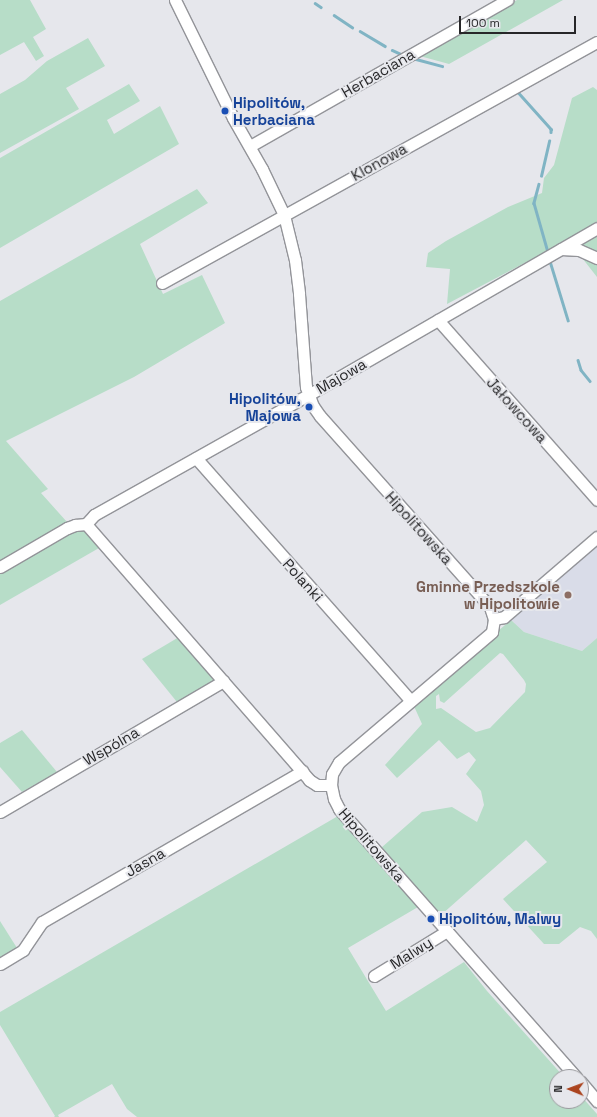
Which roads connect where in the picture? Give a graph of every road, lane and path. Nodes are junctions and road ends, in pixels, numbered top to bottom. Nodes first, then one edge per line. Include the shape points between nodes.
1 (175, 0) edge
2 (507, 0) edge
3 (597, 42) edge
4 (250, 146) junction
5 (284, 215) junction
6 (597, 228) edge
7 (560, 249) junction
8 (597, 258) edge
9 (162, 283) dead end
10 (438, 320) junction
11 (308, 395) junction
12 (196, 458) junction
13 (597, 500) edge
14 (86, 524) junction
15 (597, 537) edge
16 (0, 567) edge
17 (494, 619) junction
18 (223, 680) junction
19 (411, 701) junction
20 (302, 771) junction
21 (330, 785) junction
22 (0, 812) edge
23 (447, 930) junction
24 (0, 964) edge
25 (374, 976) dead end
26 (569, 1069) edge
27 (589, 1092) edge
28 (597, 1101) edge

1 - 4 street, Hipolitowska via 233,118
2 - 4 street, Herbaciana
3 - 5 street, Klonowa
4 - 5 street, Hipolitowska
5 - 9 street, Klonowa
5 - 11 street, Hipolitowska via 300,294 304,372
6 - 7 street, Majowa
7 - 8 street via 578,250
7 - 10 street, Majowa
10 - 11 street, Majowa
10 - 13 street, Jałowcowa
11 - 12 street, Majowa
11 - 17 street, Hipolitowska via 320,416 490,607
12 - 14 street, Majowa via 94,515
12 - 19 street, Polanki
14 - 16 street via 75,524
14 - 18 street
15 - 17 street via 504,617
17 - 19 street via 492,632
18 - 20 street
18 - 22 street, Wspólna
19 - 21 street via 339,762 332,774
20 - 21 street via 312,783
20 - 24 street, Jasna via 42,922 23,950
21 - 23 street, Hipolitowska via 339,809
23 - 25 street, Malwy
23 - 26 street, Hipolitowska
27 - 28 street

